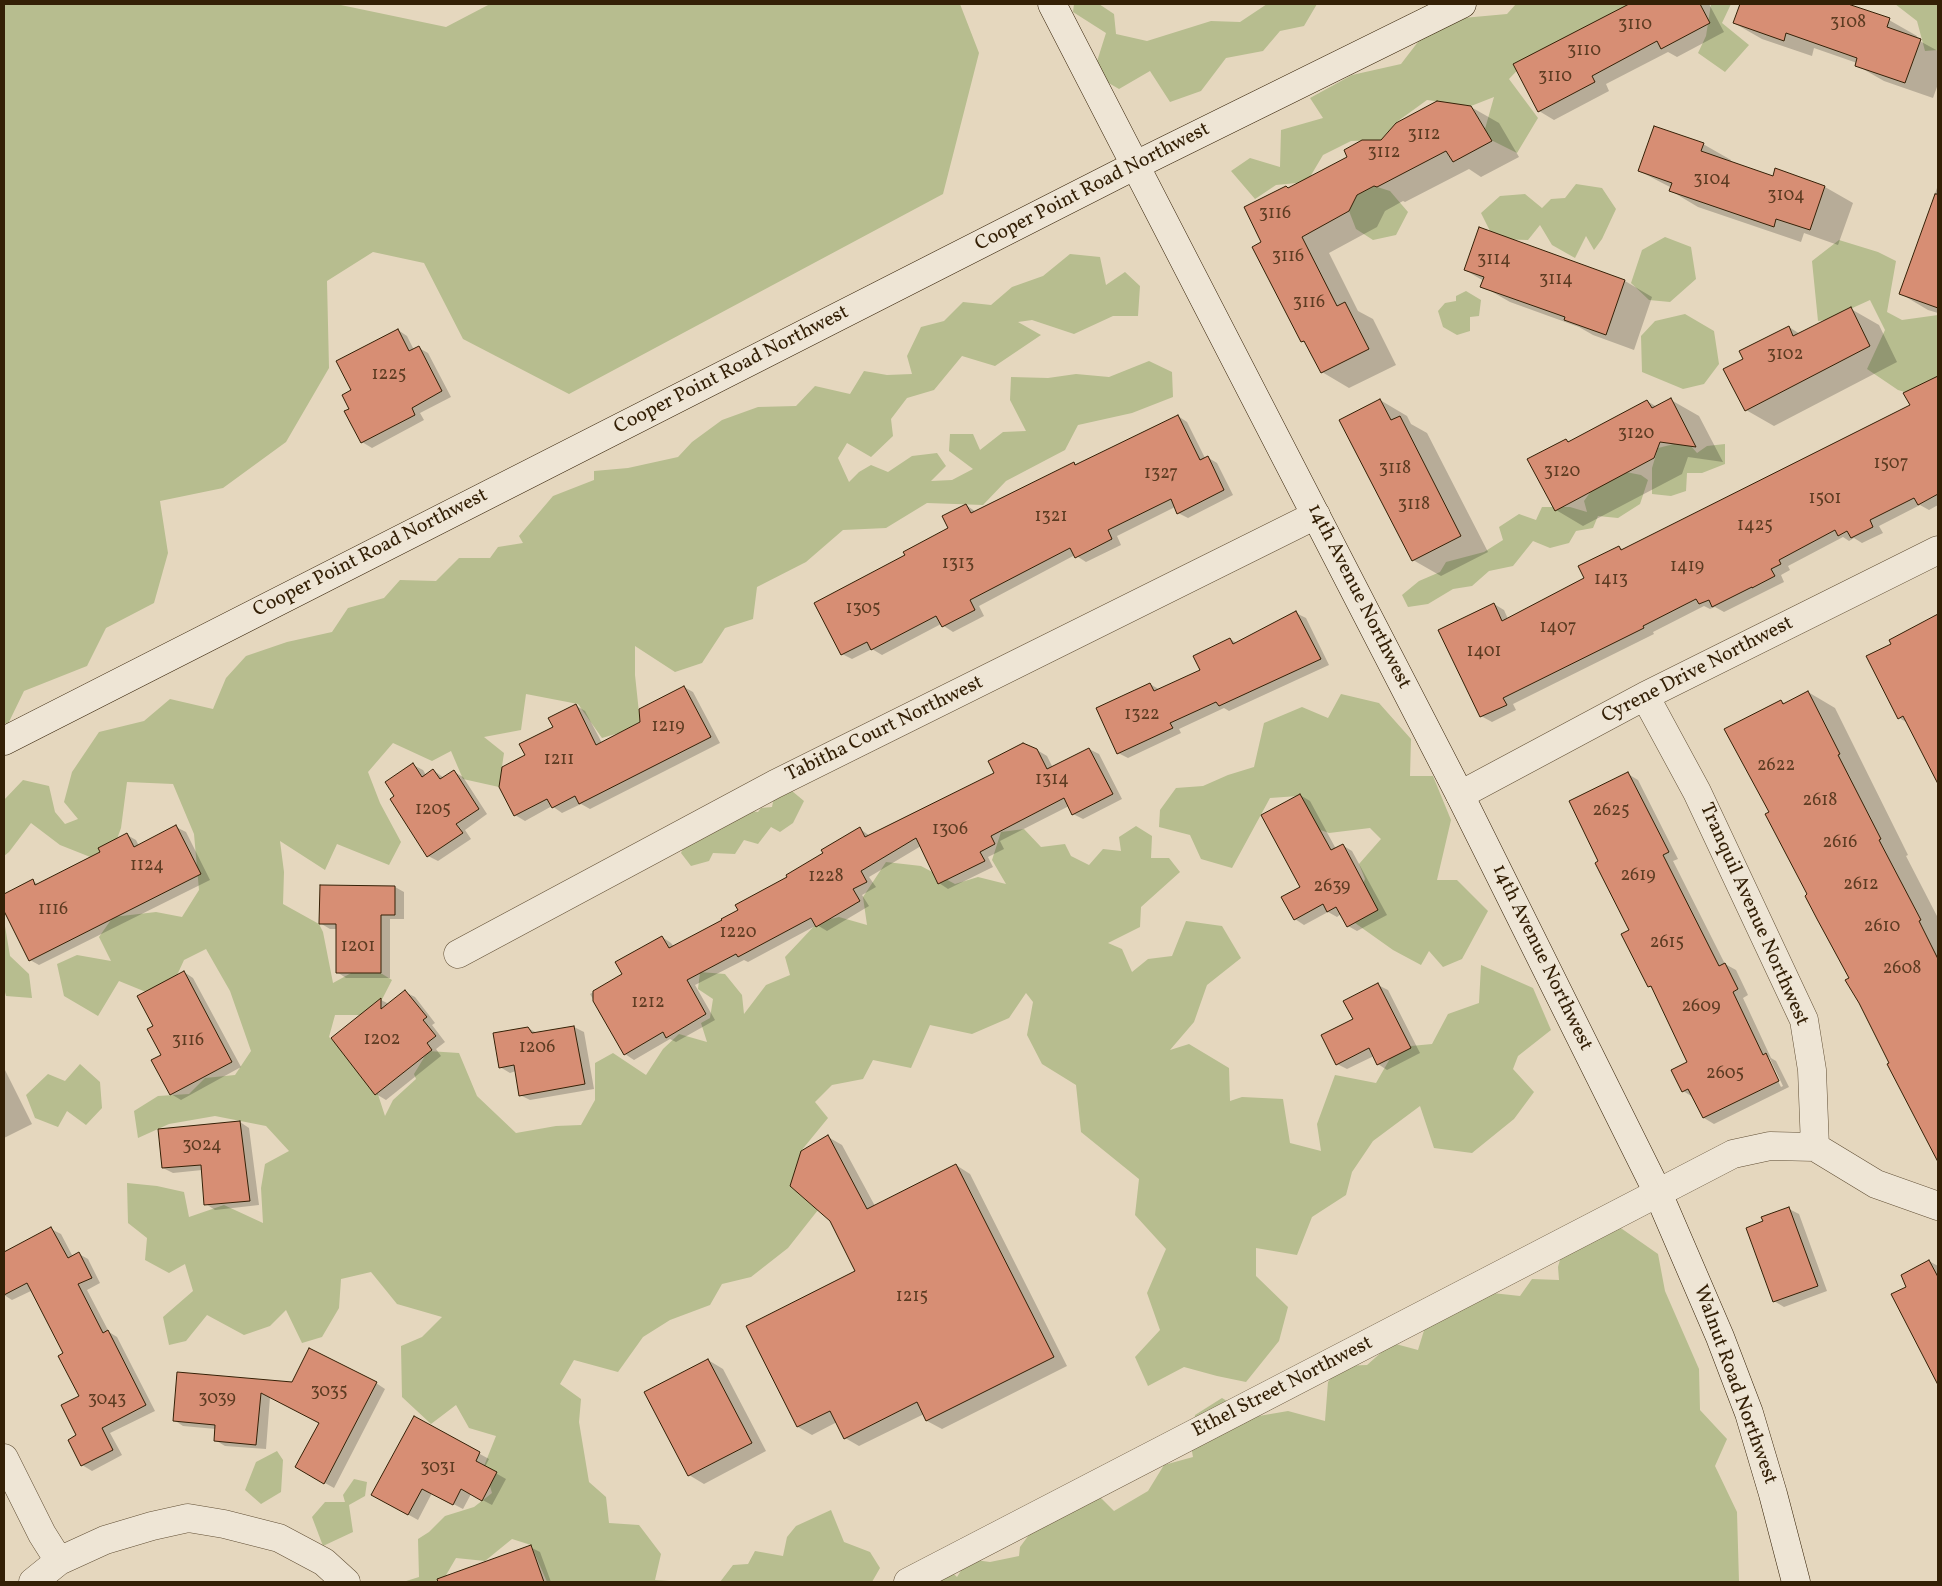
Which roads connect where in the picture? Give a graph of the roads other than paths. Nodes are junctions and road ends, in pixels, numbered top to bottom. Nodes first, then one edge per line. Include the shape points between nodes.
1 (1052, 4) edge
2 (1462, 4) edge
3 (1134, 166) junction
4 (1316, 515) junction
5 (1938, 550) edge
6 (1646, 696) junction
7 (4, 742) edge
8 (1460, 795) junction
9 (458, 954) dead end
10 (1815, 1147) junction
11 (1658, 1193) junction
12 (1938, 1206) edge
13 (4, 1458) edge
14 (59, 1561) junction
15 (32, 1582) edge
16 (346, 1582) edge
17 (908, 1582) edge
18 (1796, 1582) edge

1 - 3 street, 14th Avenue Northwest
2 - 3 street, Cooper Point Road Northwest
3 - 4 street, 14th Avenue Northwest
3 - 7 street, Cooper Point Road Northwest
4 - 8 street, 14th Avenue Northwest
4 - 9 street, Tabitha Court Northwest via 775,784
5 - 6 street, Cyrene Drive Northwest
6 - 8 street, Cyrene Drive Northwest
6 - 10 street, Tranquil Avenue Northwest via 1697,792 1804,1020 1812,1070
8 - 11 street, 14th Avenue Northwest
10 - 11 street, Ethel Street Northwest via 1770,1146 1733,1154
10 - 12 street via 1876,1184
11 - 17 street, Ethel Street Northwest
11 - 18 street, Walnut Road Northwest via 1720,1336 1749,1414
13 - 14 street
14 - 15 street
14 - 16 street via 105,1540 188,1518 279,1538 324,1562

